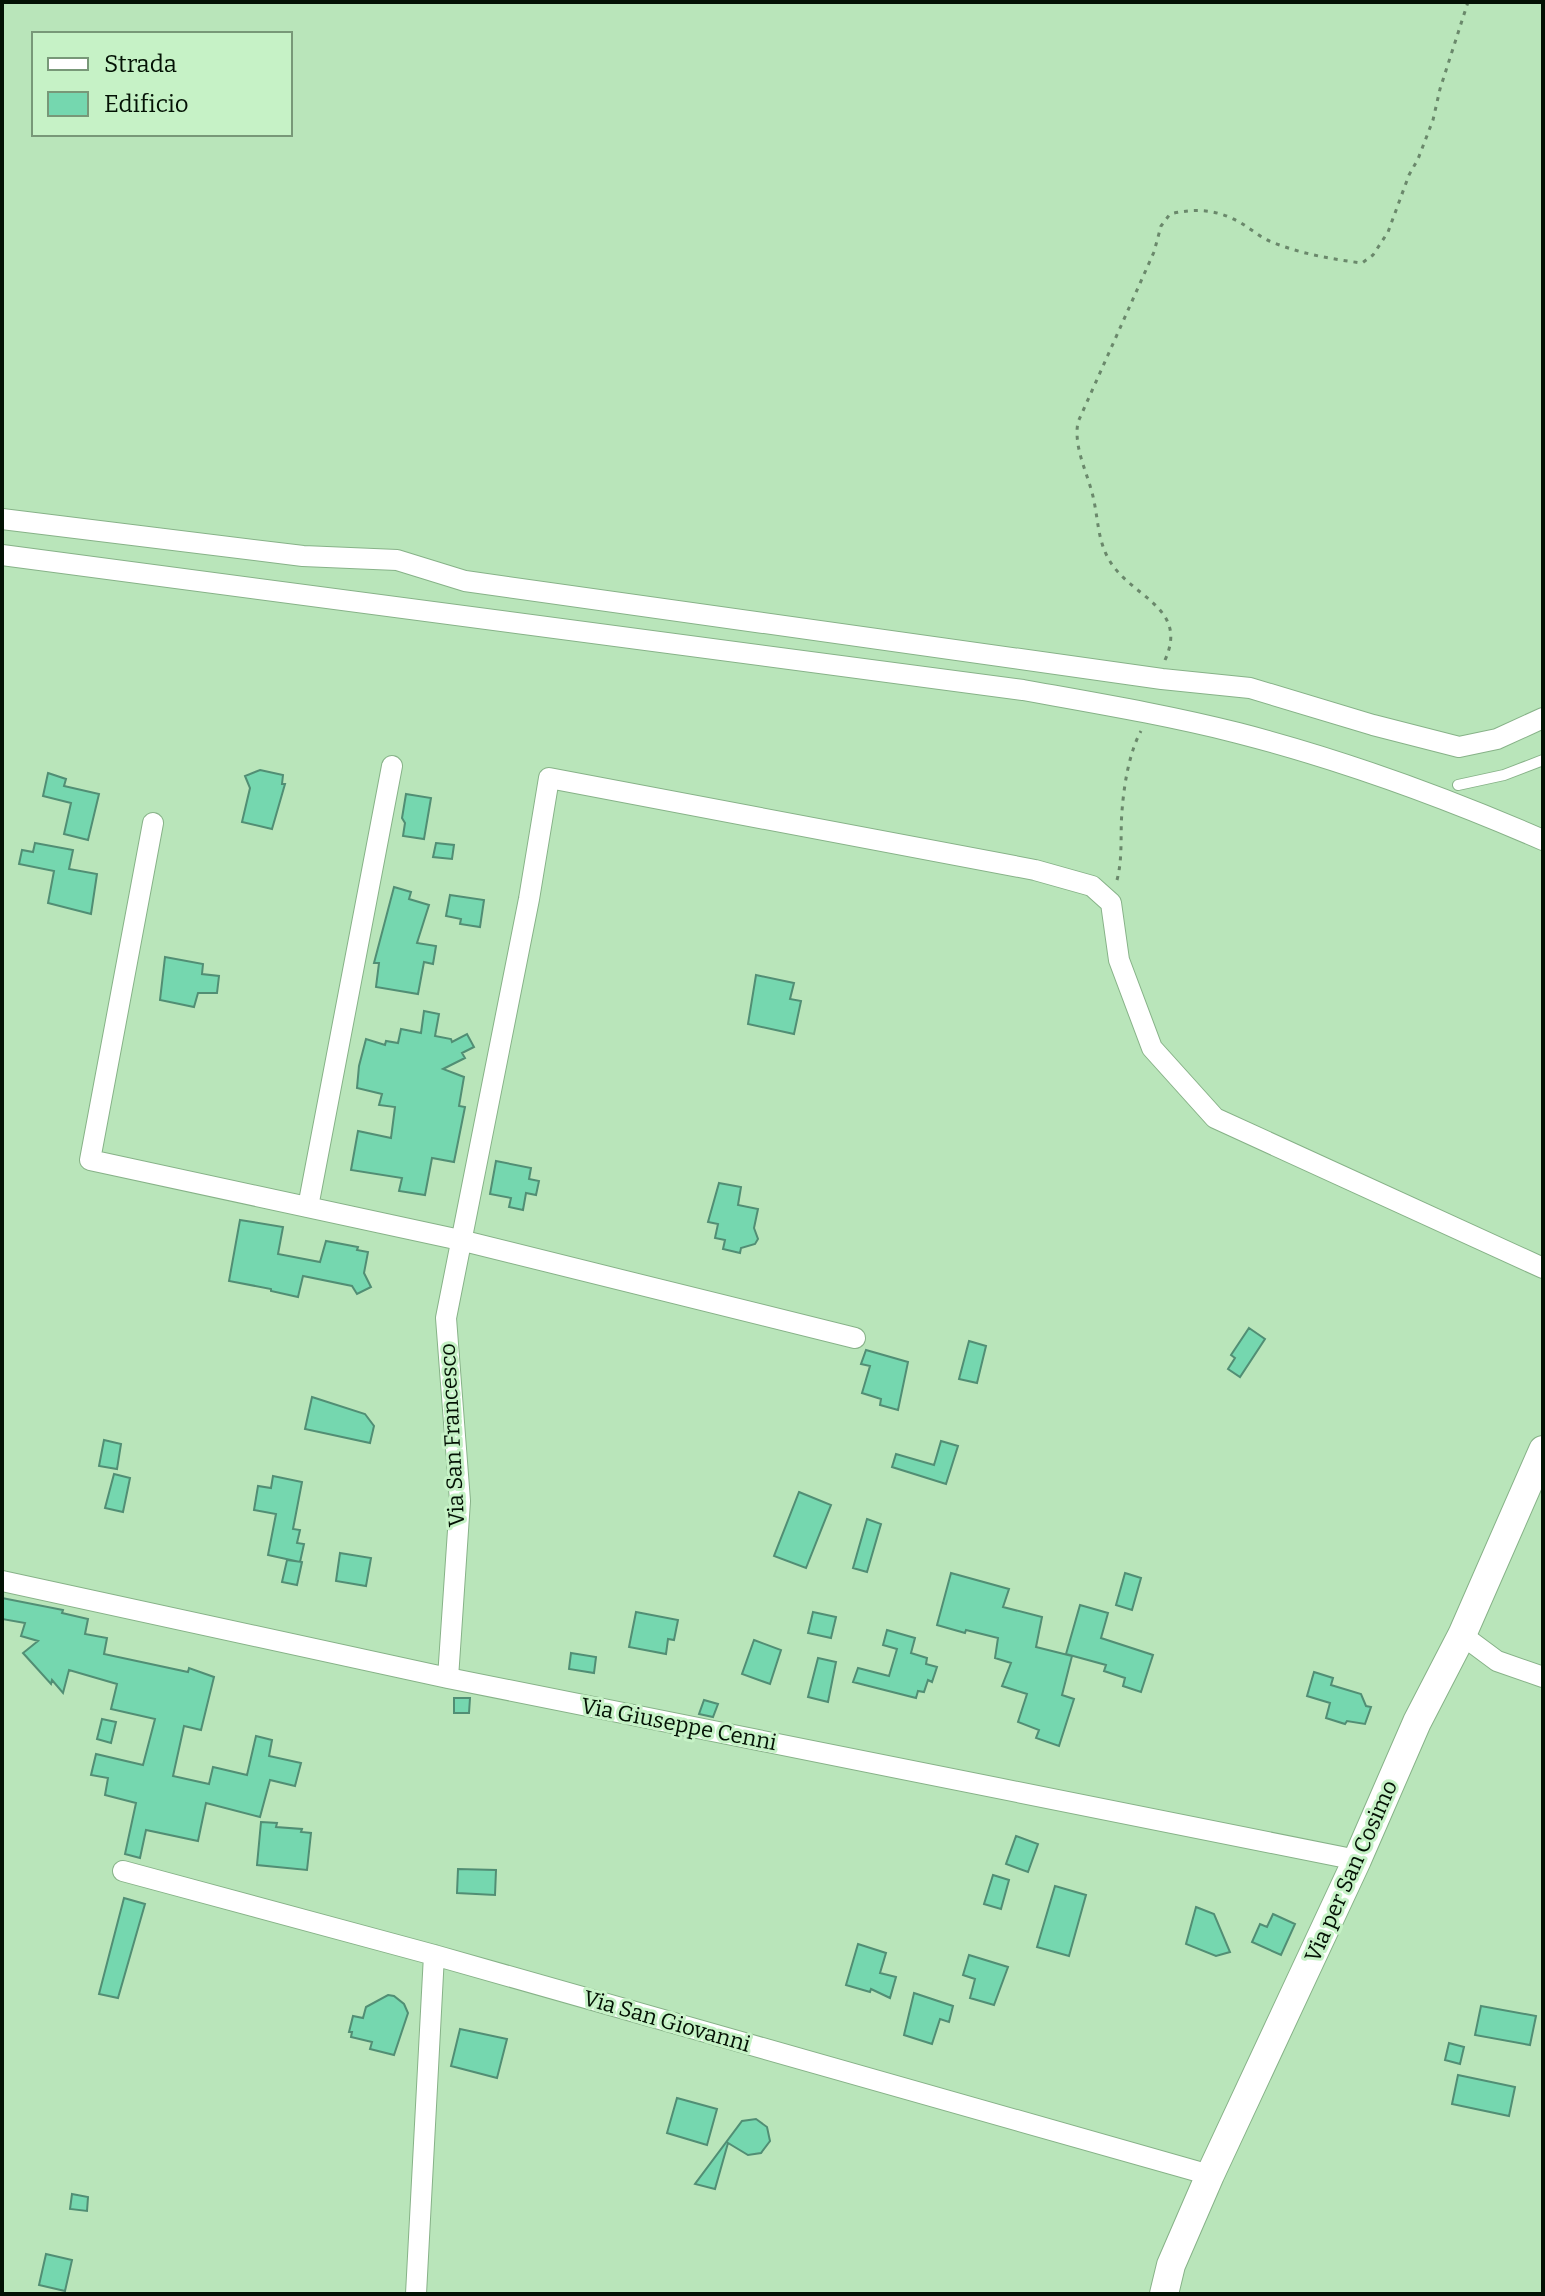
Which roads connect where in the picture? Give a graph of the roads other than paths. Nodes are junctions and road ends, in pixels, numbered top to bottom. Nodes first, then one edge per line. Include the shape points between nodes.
1 (2, 519) edge
2 (2, 555) edge
3 (1543, 718) edge
4 (1543, 760) edge
5 (392, 766) dead end
6 (1407, 785) junction
7 (1458, 785) joint
8 (153, 823) dead end
9 (1543, 840) edge
10 (308, 1207) junction
11 (460, 1240) junction
12 (1543, 1268) edge
13 (855, 1338) dead end
14 (1543, 1450) edge
15 (2, 1581) edge
16 (1462, 1635) junction
17 (1543, 1677) edge
18 (448, 1678) junction
19 (1357, 1860) junction
20 (123, 1871) dead end
21 (434, 1955) junction
22 (1210, 2175) junction
23 (416, 2294) edge
24 (1164, 2294) edge

1 - 3 street via 303,556 397,560 465,581 1250,688 1459,747 1497,739
2 - 6 street via 1023,690 1265,740
4 - 7 lane
5 - 10 street
6 - 7 street
6 - 9 street
8 - 10 street via 90,1160
10 - 11 street
11 - 12 street, Via San Francesco via 549,778 1035,870 1092,886 1111,903 1119,960 1152,1048 1215,1118
11 - 13 street
11 - 18 street, Via San Francesco via 446,1318 460,1501
14 - 16 street, Via per San Cosimo
15 - 18 street, Via Giuseppe Cenni
16 - 17 street via 1497,1661
16 - 19 street, Via per San Cosimo
18 - 19 street, Via Giuseppe Cenni
19 - 22 street, Via per San Cosimo
20 - 21 street, Via San Giovanni
21 - 22 street, Via San Giovanni
21 - 23 street
22 - 24 street, Via per San Cosimo

